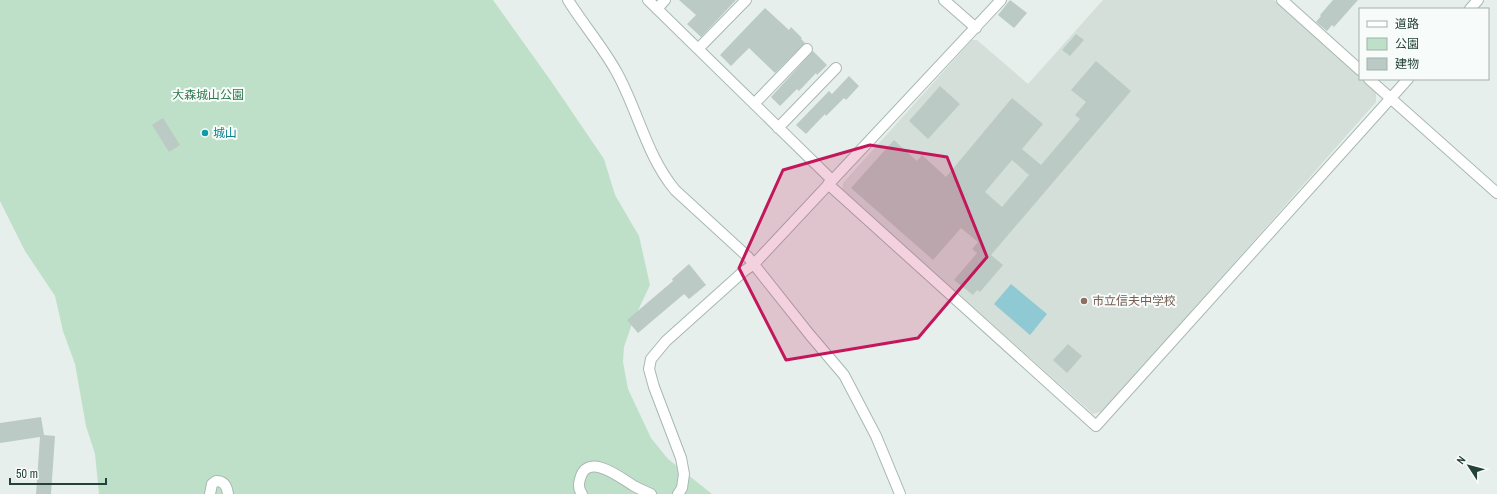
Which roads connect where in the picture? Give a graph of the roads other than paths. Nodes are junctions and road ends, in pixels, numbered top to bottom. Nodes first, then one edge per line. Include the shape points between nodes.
1 (568, 0) edge
2 (648, 0) edge
3 (665, 0) edge
4 (746, 0) edge
5 (944, 0) edge
6 (1001, 0) edge
7 (1282, 0) edge
8 (1478, 0) edge
9 (1471, 8) edge
10 (657, 9) junction
11 (976, 28) junction
12 (698, 49) junction
13 (807, 49) dead end
14 (836, 68) dead end
15 (1359, 69) edge
16 (1370, 80) edge
17 (1407, 80) edge
18 (1391, 98) junction
19 (754, 104) junction
20 (778, 128) junction
21 (830, 182) junction
22 (1497, 193) edge
23 (754, 264) junction
24 (210, 494) edge
25 (228, 494) edge
26 (582, 494) edge
27 (651, 494) edge
28 (678, 494) edge
29 (900, 494) edge

1 - 23 street via 616,70 657,164 668,182
2 - 10 street
3 - 10 street
4 - 12 street
5 - 11 street
6 - 11 street
7 - 15 street
8 - 9 street
10 - 12 street
11 - 21 street
12 - 19 street
13 - 19 street
14 - 20 street
16 - 18 street
17 - 18 street
18 - 21 street via 1096,426
18 - 22 street
19 - 20 street
20 - 21 street
21 - 23 street
23 - 28 street via 666,341 651,359 649,368 654,387 681,458 684,474 682,488
23 - 29 street via 844,375 876,436
24 - 25 street via 212,484 216,481 225,484
26 - 27 street via 580,478 591,466 602,467

